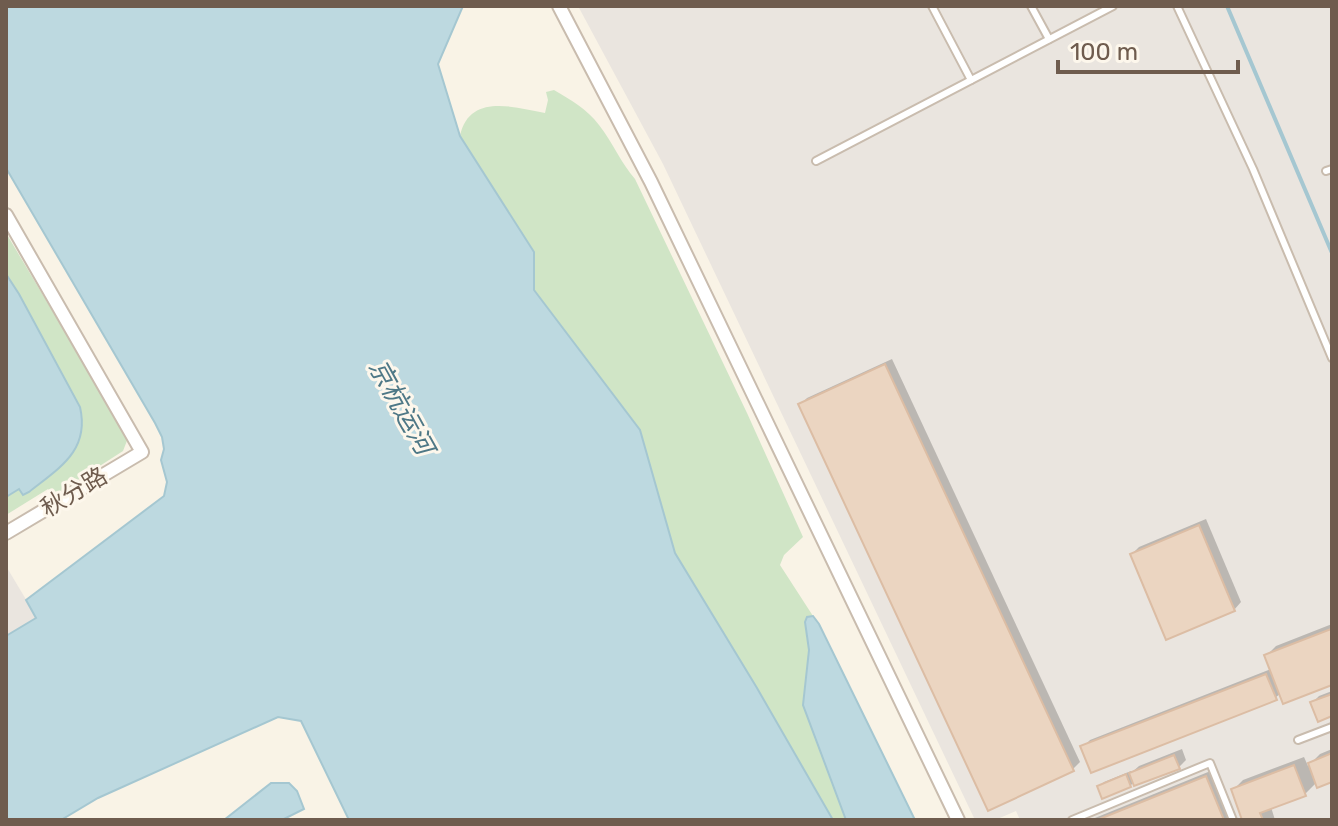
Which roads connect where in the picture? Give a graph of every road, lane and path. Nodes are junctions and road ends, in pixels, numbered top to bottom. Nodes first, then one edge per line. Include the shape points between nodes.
1 (559, 6) edge
2 (932, 6) edge
3 (1031, 6) edge
4 (1113, 6) edge
5 (1177, 6) edge
6 (1049, 39) junction
7 (971, 80) junction
8 (816, 161) dead end
9 (6, 215) edge
10 (1332, 358) edge
11 (6, 533) edge
12 (1332, 727) edge
13 (1298, 740) dead end
14 (958, 820) edge
15 (1072, 820) edge
16 (1233, 820) edge

1 - 14 street via 651,182
2 - 7 lane
3 - 6 lane
4 - 6 lane
5 - 10 lane
6 - 7 lane
7 - 8 lane
9 - 11 street, 秋分路 via 142,452
12 - 13 lane
15 - 16 lane via 1210,763

